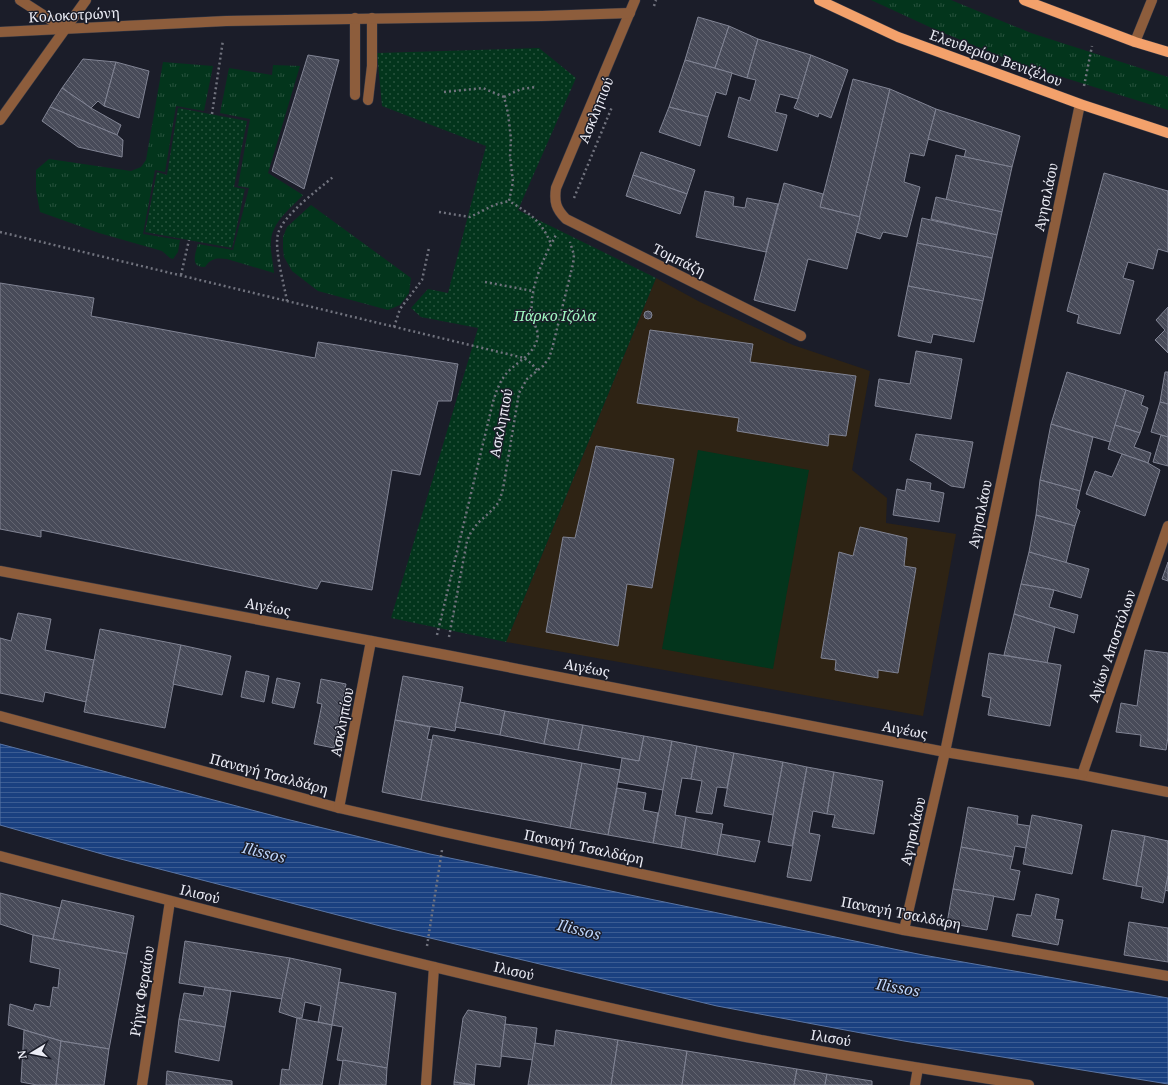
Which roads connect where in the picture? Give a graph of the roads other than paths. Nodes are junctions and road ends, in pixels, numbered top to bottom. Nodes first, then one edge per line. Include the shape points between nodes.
1 (20, 0) edge
2 (86, 0) edge
3 (635, 0) edge
4 (819, 0) edge
5 (1024, 0) edge
6 (1152, 0) edge
7 (630, 13) junction
8 (355, 18) junction
9 (372, 18) junction
10 (65, 30) junction
11 (0, 32) edge
12 (1135, 42) junction
13 (1168, 52) edge
14 (355, 95) dead end
15 (368, 100) dead end
16 (1080, 104) junction
17 (0, 120) edge
18 (1168, 133) edge
19 (566, 219) joint
20 (801, 336) dead end
21 (1168, 526) edge
22 (0, 571) edge
23 (371, 641) junction
24 (0, 716) edge
25 (945, 752) junction
26 (1082, 775) junction
27 (1168, 792) edge
28 (340, 808) junction
29 (0, 856) edge
30 (170, 901) junction
31 (904, 930) junction
32 (434, 967) junction
33 (1168, 976) edge
34 (918, 1068) junction
35 (142, 1085) edge
36 (426, 1085) edge
37 (915, 1085) edge
38 (1029, 1085) edge

1 - 10 street
2 - 10 street
3 - 7 street, Ασκληπιού
4 - 16 main road, Ελευθερίου Βενιζέλου via 898,37
5 - 12 main road
6 - 12 street
7 - 9 street, Κολοκοτρώνη
7 - 19 street, Ασκληπιού via 556,188 554,199 559,212
8 - 9 street, Κολοκοτρώνη
8 - 10 street, Κολοκοτρώνη via 226,21
8 - 14 street
9 - 15 street via 372,66
10 - 11 street, Κολοκοτρώνη
10 - 17 street
12 - 13 main road
16 - 18 main road, Ελευθερίου Βενιζέλου
16 - 25 street, Αγησιλάου
19 - 20 street, Τομπάζη
21 - 26 street, Αγίων Αποστόλων
22 - 23 street, Αιγέως
23 - 25 street, Αιγέως
23 - 28 street, Ασκληπίου
24 - 28 street, Παναγή Τσαλδάρη
25 - 26 street, Αιγέως
25 - 31 street, Αγησιλάου
26 - 27 street, Αιγέως
28 - 31 street, Παναγή Τσαλδάρη
29 - 30 street, Ιλισού
30 - 32 street, Ιλισού
30 - 35 street, Ρήγα Φεραίου
31 - 33 street, Παναγή Τσαλδάρη
32 - 34 street, Ιλισού via 703,1028
32 - 36 street
34 - 37 street
34 - 38 street, Ιλισού

